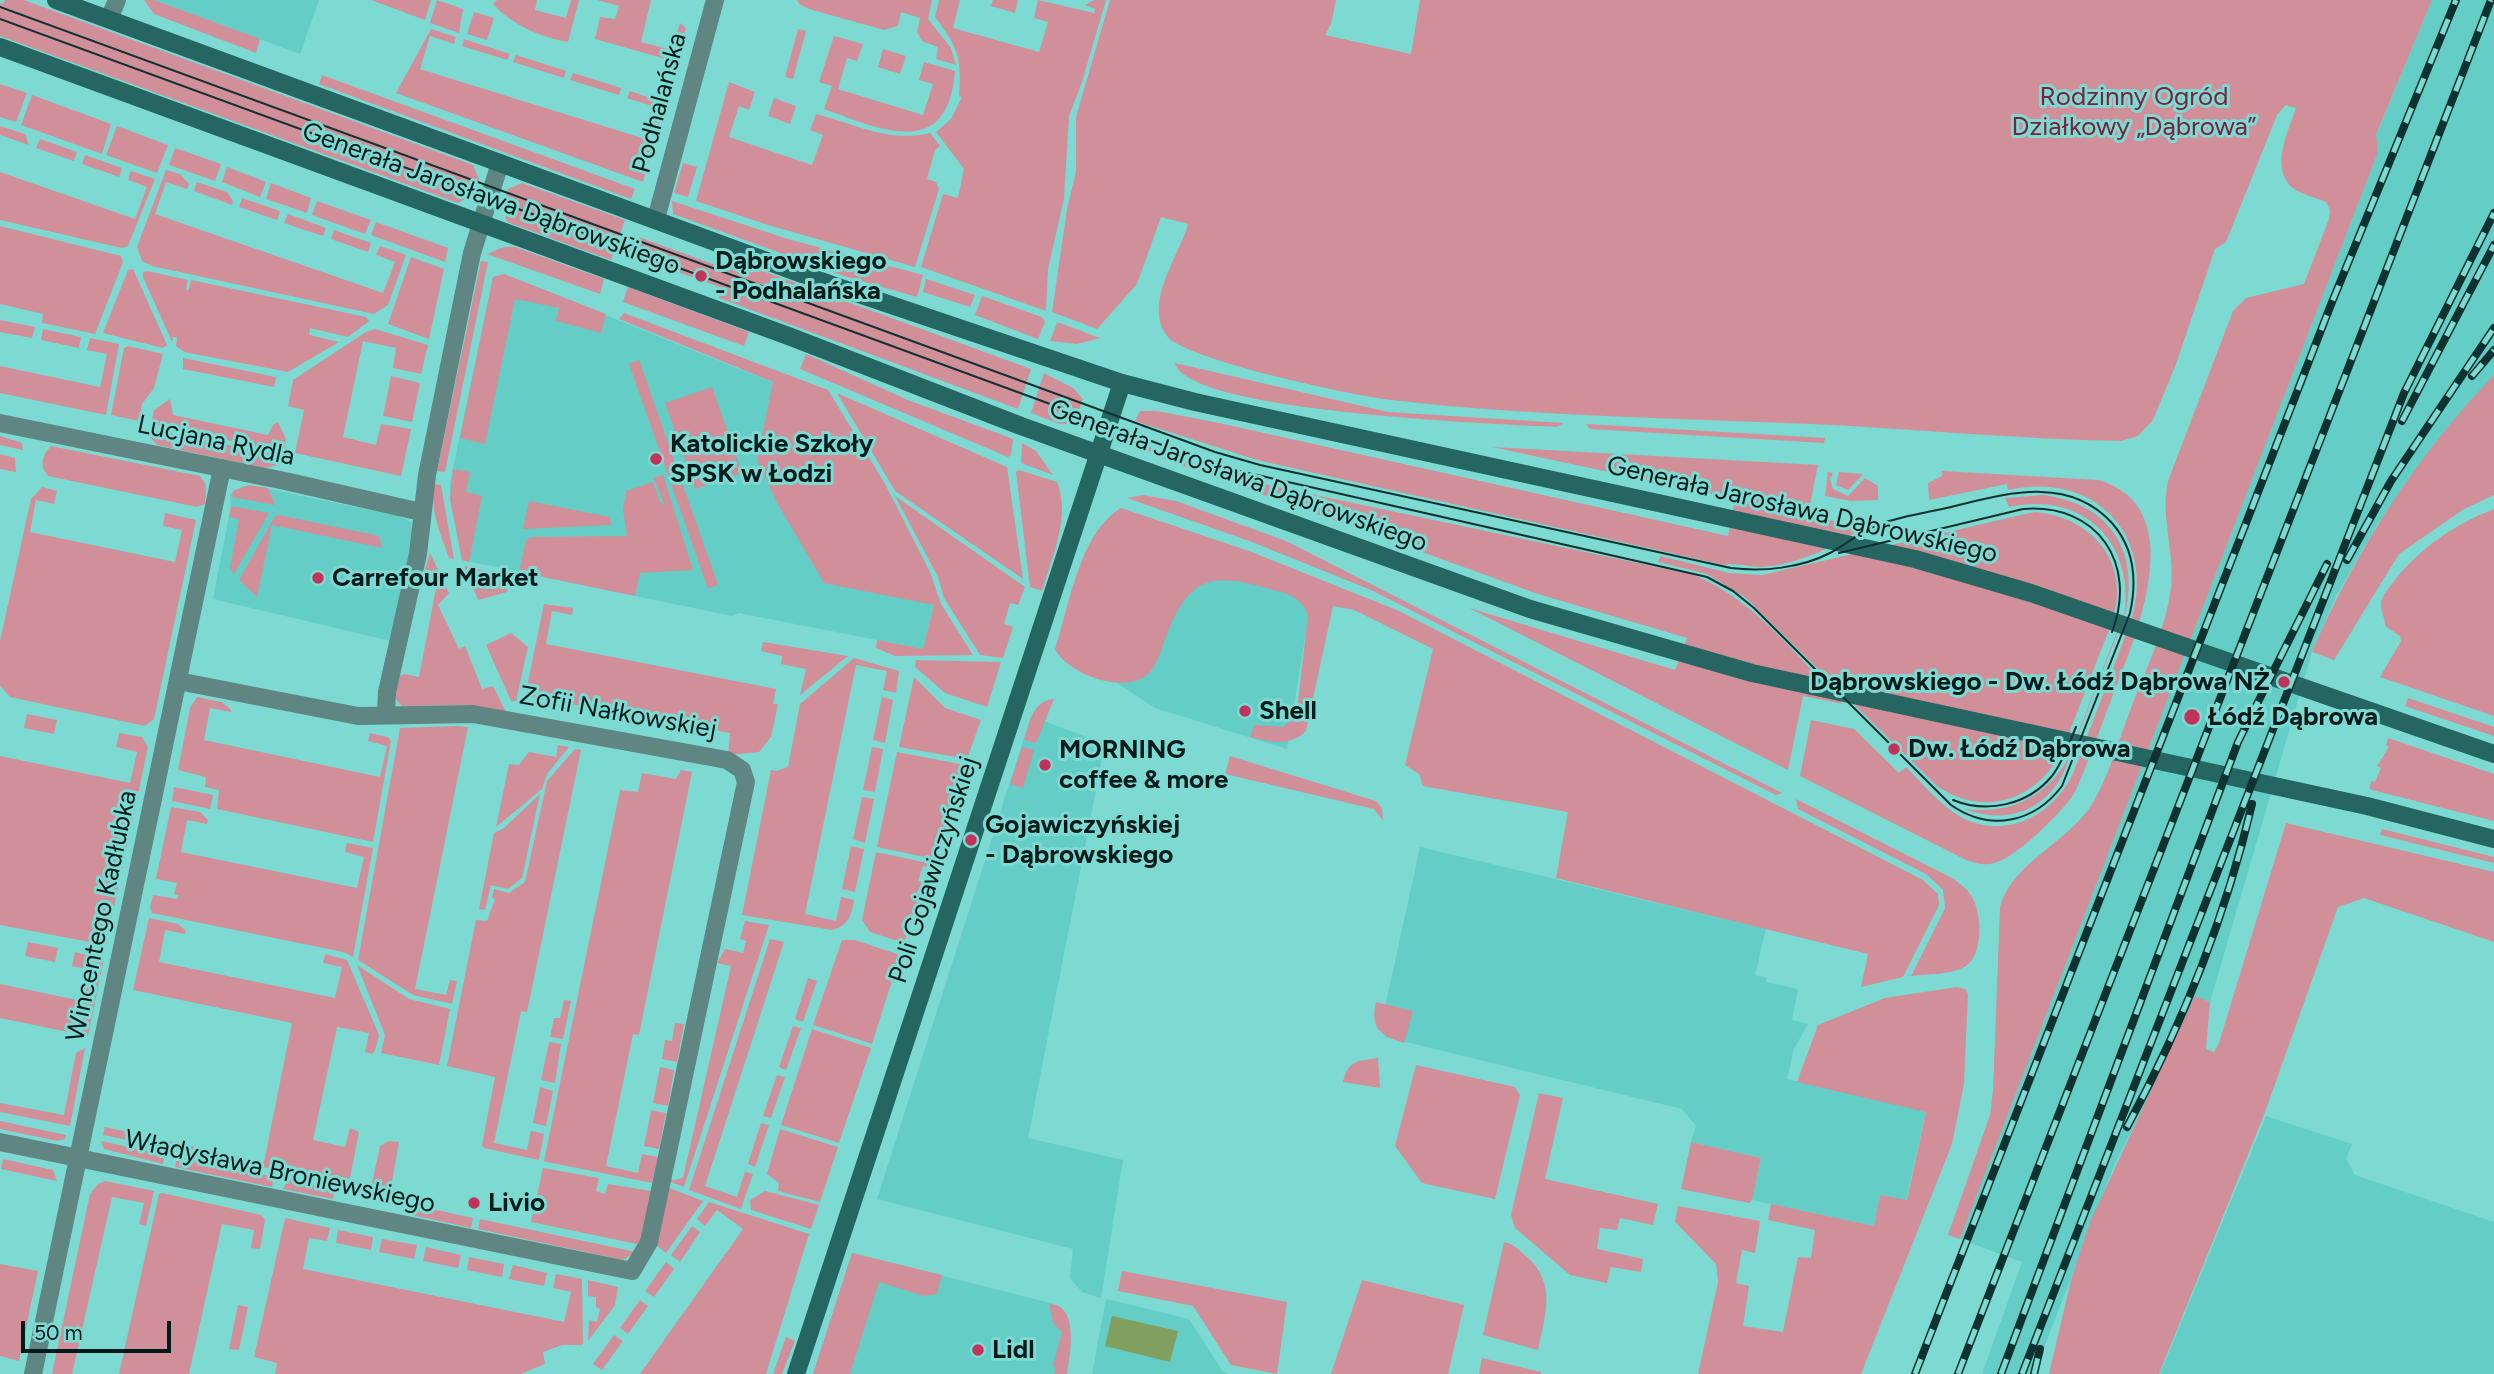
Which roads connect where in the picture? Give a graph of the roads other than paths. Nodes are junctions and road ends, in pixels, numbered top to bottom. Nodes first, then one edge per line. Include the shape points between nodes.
1 (56, 0) edge
2 (117, 0) edge
3 (715, 0) edge
4 (109, 19) junction
5 (0, 47) edge
6 (500, 163) junction
7 (656, 219) junction
8 (479, 223) junction
9 (1122, 383) junction
10 (0, 424) edge
11 (1098, 454) junction
12 (222, 468) junction
13 (421, 512) junction
14 (178, 681) junction
15 (386, 712) dead end
16 (2494, 754) edge
17 (2494, 839) edge
18 (0, 1142) edge
19 (77, 1158) junction
20 (632, 1271) joint
21 (33, 1374) edge
22 (796, 1374) edge

1 - 4 main road, Generała Jarosława Dąbrowskiego
2 - 4 street
3 - 7 street, Podhalańska
4 - 6 main road, Generała Jarosława Dąbrowskiego
5 - 8 main road, Generała Jarosława Dąbrowskiego
6 - 7 main road, Generała Jarosława Dąbrowskiego
6 - 8 street
7 - 9 main road, Generała Jarosława Dąbrowskiego via 832,285
8 - 11 main road, Generała Jarosława Dąbrowskiego
8 - 13 street
9 - 11 main road, Poli Gojawiczyńskiej
9 - 16 main road, Generała Jarosława Dąbrowskiego via 1915,559
10 - 12 street, Lucjana Rydla
11 - 17 main road, Generała Jarosława Dąbrowskiego via 1530,609 1681,655 2367,806
11 - 22 main road, Poli Gojawiczyńskiej
12 - 13 street, Lucjana Rydla
12 - 14 street, Wincentego Kadłubka
13 - 15 street via 418,554
14 - 19 street, Wincentego Kadłubka
14 - 20 street, Zofii Nałkowskiej via 358,716 473,713 727,760 742,770 746,782 741,808 649,1242
18 - 19 street, Władysława Broniewskiego
19 - 20 street, Władysława Broniewskiego
19 - 21 street, Wincentego Kadłubka

